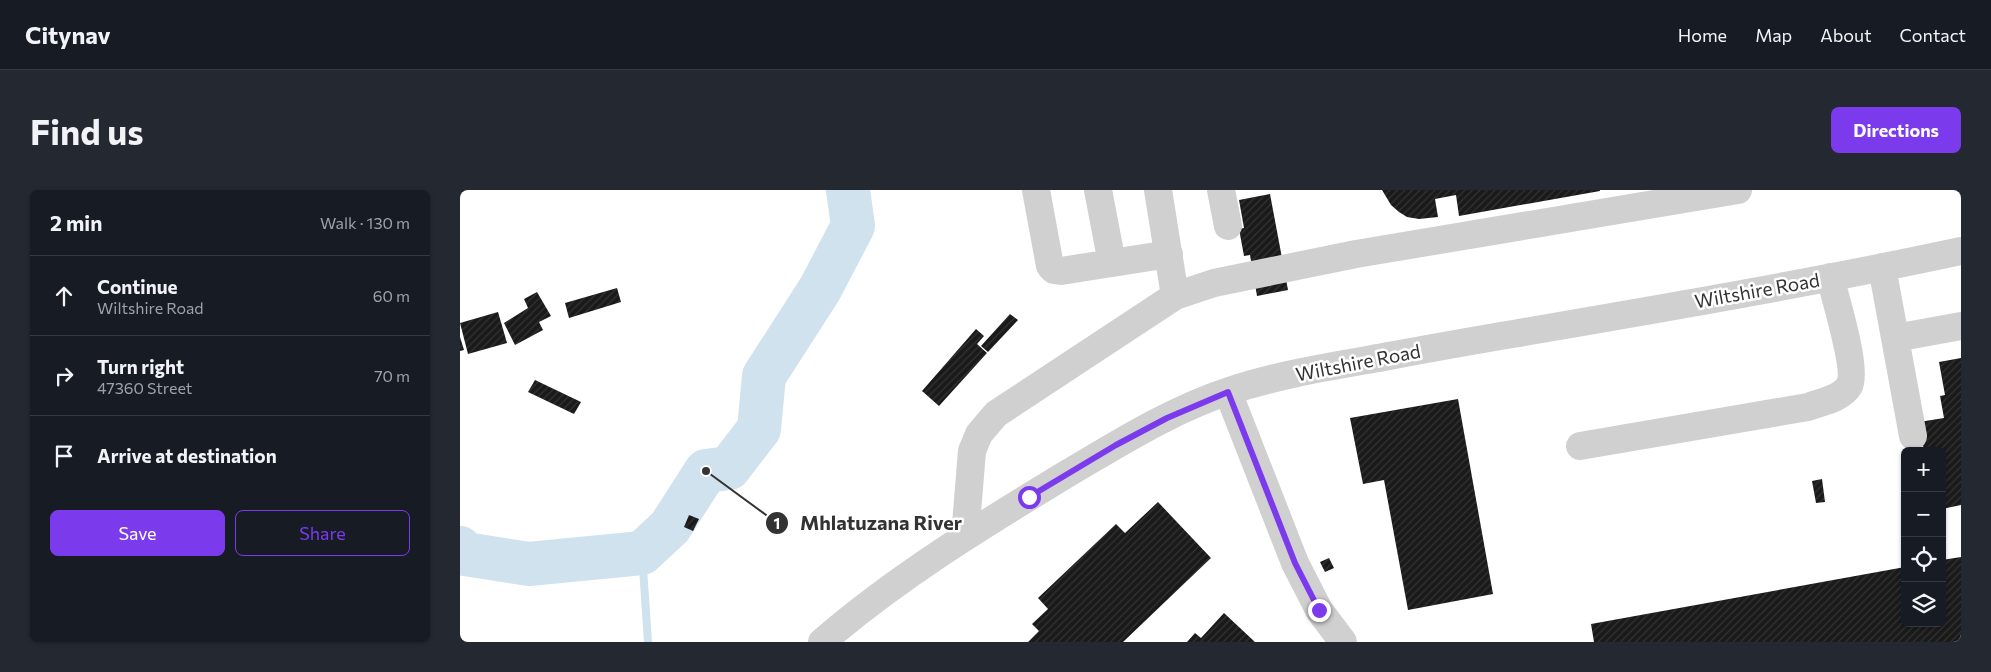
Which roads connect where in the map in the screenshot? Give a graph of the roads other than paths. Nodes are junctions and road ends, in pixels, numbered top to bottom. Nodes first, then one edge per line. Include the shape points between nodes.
1 (1036, 190) edge
2 (1098, 190) edge
3 (1158, 190) edge
4 (1222, 190) edge
5 (1738, 190) edge
6 (1228, 226) dead end
7 (1961, 251) edge
8 (1168, 254) junction
9 (1112, 263) junction
10 (1882, 266) junction
11 (1830, 277) junction
12 (1175, 296) junction
13 (1961, 326) edge
14 (1895, 338) junction
15 (1228, 392) junction
16 (1914, 436) dead end
17 (1580, 446) dead end
18 (965, 537) junction
19 (1338, 640) edge
20 (822, 642) edge

1 - 9 street via 1050,266 1054,270
2 - 9 street
3 - 8 street
4 - 6 street
5 - 12 street via 1356,254 1214,282
7 - 10 street, Wiltshire Road
8 - 9 street
8 - 12 street
10 - 11 street, Wiltshire Road
10 - 14 street
11 - 15 street, Wiltshire Road via 1330,367
11 - 17 street via 1852,370 1849,386 1838,397 1808,407
12 - 18 street via 996,414 979,434 972,451
13 - 14 street
14 - 16 street
15 - 18 street, Wiltshire Road via 1167,418 1116,445
15 - 19 street via 1295,563
18 - 20 street, Wiltshire Road via 896,583

